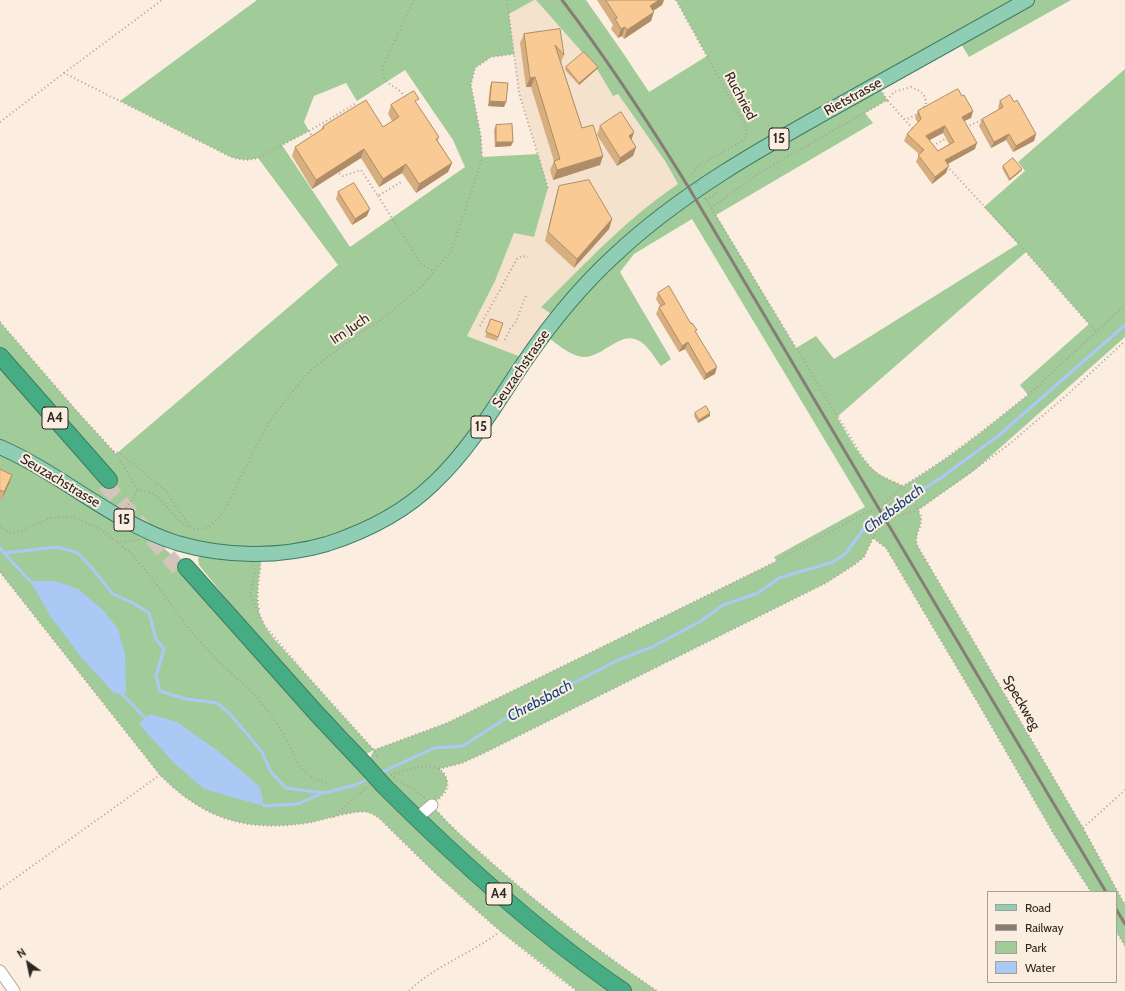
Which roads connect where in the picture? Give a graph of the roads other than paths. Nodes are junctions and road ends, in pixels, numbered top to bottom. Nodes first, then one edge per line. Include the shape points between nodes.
1 (1027, 0) edge
2 (683, 198) joint
3 (0, 356) edge
4 (0, 365) edge
5 (0, 447) edge
6 (184, 569) tunnel mouth
7 (387, 785) junction
8 (432, 805) road end
9 (417, 818) junction
10 (0, 972) edge
11 (14, 991) edge
12 (613, 991) edge
13 (623, 991) edge

1 - 2 main road, Rietstrasse / 15 via 740,162
2 - 5 main road, Seuzachstrasse / 15 via 613,256 580,290 544,334 464,451 435,483 387,518 345,538 315,547 262,554 232,553 177,542 119,517 33,464
3 - 4 highway, A4 via 107,482
6 - 7 highway, A4, bridge via 317,714
7 - 9 highway, A4
7 - 12 highway, A4 via 439,848 562,954
8 - 9 street
9 - 13 highway, A4 via 513,907
10 - 11 street

